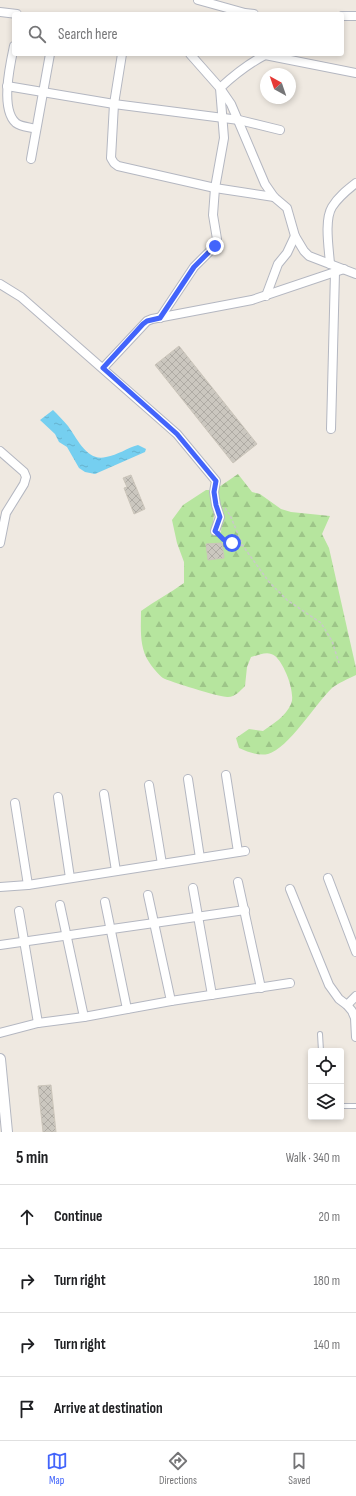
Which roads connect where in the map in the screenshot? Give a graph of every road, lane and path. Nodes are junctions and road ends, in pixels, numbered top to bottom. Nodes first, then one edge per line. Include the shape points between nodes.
1 (198, 0) edge
2 (0, 12) edge
3 (241, 12) edge
4 (12, 13) edge
5 (344, 16) edge
6 (356, 16) edge
7 (12, 56) edge
8 (50, 56) edge
9 (122, 56) edge
10 (192, 56) edge
11 (260, 56) edge
12 (266, 56) edge
13 (356, 73) edge
14 (6, 86) junction
15 (220, 88) junction
16 (43, 92) junction
17 (114, 104) junction
18 (222, 119) junction
19 (239, 120) junction
20 (36, 129) junction
21 (280, 130) dead end
22 (31, 159) dead end
23 (356, 183) edge
24 (215, 188) junction
25 (274, 197) junction
26 (295, 236) junction
27 (330, 264) junction
28 (339, 270) junction
29 (356, 274) edge
30 (0, 284) edge
31 (266, 296) junction
32 (160, 318) junction
33 (103, 368) junction
34 (332, 429) dead end
35 (0, 451) edge
36 (216, 505) junction
37 (215, 531) joint
38 (0, 542) edge
39 (243, 546) junction
40 (339, 663) dead end
41 (226, 775) dead end
42 (188, 779) dead end
43 (149, 785) dead end
44 (104, 794) dead end
45 (58, 798) dead end
46 (15, 803) dead end
47 (200, 858) junction
48 (162, 864) junction
49 (116, 871) junction
50 (70, 878) junction
51 (328, 878) dead end
52 (238, 882) dead end
53 (28, 885) junction
54 (0, 887) edge
55 (193, 888) dead end
56 (290, 889) dead end
57 (148, 895) dead end
58 (105, 902) dead end
59 (60, 905) dead end
60 (245, 910) junction
61 (19, 911) dead end
62 (198, 917) junction
63 (154, 923) junction
64 (111, 929) junction
65 (67, 936) junction
66 (24, 942) junction
67 (0, 945) edge
68 (356, 952) edge
69 (290, 983) dead end
70 (261, 988) junction
71 (212, 995) junction
72 (356, 996) edge
73 (171, 1001) junction
74 (348, 1005) junction
75 (127, 1009) junction
76 (84, 1017) junction
77 (38, 1023) junction
78 (0, 1033) edge
79 (320, 1034) dead end
80 (356, 1037) edge
81 (321, 1048) edge
82 (0, 1059) edge
83 (344, 1106) edge
84 (356, 1106) edge
85 (7, 1132) edge

1 - 3 street
2 - 4 street
5 - 6 street
7 - 14 street
8 - 16 street
9 - 17 street
10 - 15 street
11 - 15 street
12 - 13 street
14 - 16 street
14 - 20 street via 5,101 11,119 17,124
15 - 18 street
15 - 19 street via 232,104
16 - 17 street
16 - 20 street
17 - 18 street
17 - 24 street via 111,158 114,163
18 - 19 street
18 - 24 street via 224,145
19 - 21 street
19 - 25 street via 265,184
20 - 22 street
23 - 27 street via 339,197 331,208 328,218
24 - 25 street
24 - 32 street via 215,246 194,267
25 - 26 street via 287,208
26 - 27 street via 309,256
26 - 31 street via 278,264
27 - 28 street
28 - 29 street
28 - 31 street
28 - 34 street
30 - 33 street via 21,297
31 - 32 street
32 - 33 street via 143,324
33 - 36 street via 177,434 205,466 216,481
35 - 38 street via 24,472 26,478 6,514
36 - 37 street via 220,517
36 - 39 path via 220,504 227,510
37 - 39 path via 224,540
39 - 40 path via 269,582 287,600 321,623 332,641
41 - 47 street via 241,851
42 - 47 street
43 - 48 street
44 - 49 street
45 - 50 street
46 - 53 street
47 - 48 street
48 - 49 street
49 - 50 street
50 - 53 street
51 - 68 street
52 - 60 street
53 - 54 street
55 - 62 street
56 - 74 street via 329,985 339,999
57 - 63 street
58 - 64 street
59 - 65 street
60 - 62 street
60 - 70 street
61 - 66 street
62 - 63 street
62 - 71 street
63 - 64 street
63 - 73 street
64 - 65 street
64 - 75 street
65 - 66 street
65 - 76 street
66 - 67 street
66 - 77 street
69 - 70 street
70 - 71 street
71 - 73 street
72 - 74 street
73 - 75 street
74 - 80 street via 354,1018
75 - 76 street
76 - 77 street
77 - 78 street
79 - 81 lane
82 - 85 street
83 - 84 lane

